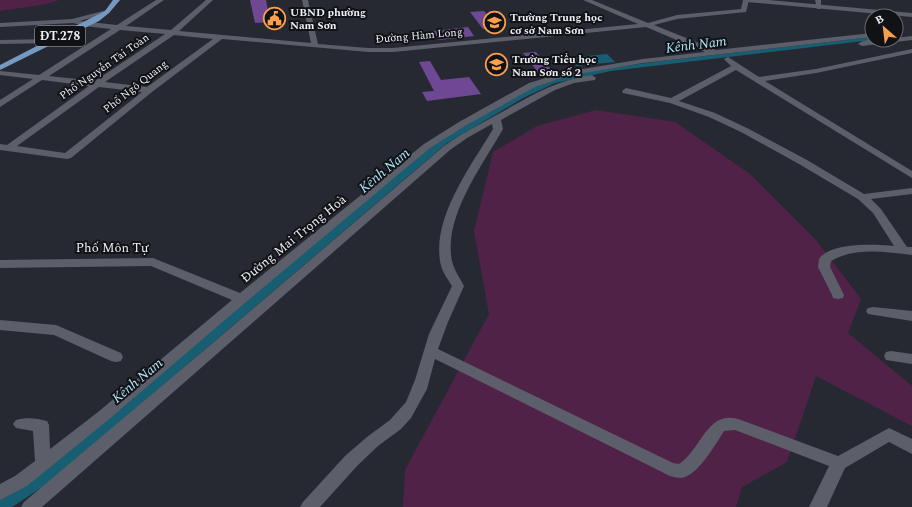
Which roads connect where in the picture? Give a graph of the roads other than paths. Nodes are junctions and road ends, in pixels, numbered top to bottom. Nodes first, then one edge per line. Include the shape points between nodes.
1 (117, 0) edge
2 (160, 0) edge
3 (210, 0) edge
4 (305, 0) edge
5 (586, 0) edge
6 (747, 0) edge
7 (819, 4) edge
8 (107, 12) junction
9 (912, 16) edge
10 (73, 21) junction
11 (84, 24) junction
12 (0, 25) edge
13 (647, 25) junction
14 (120, 27) junction
15 (173, 32) junction
16 (864, 36) edge
17 (220, 37) junction
18 (52, 41) junction
19 (0, 42) edge
20 (864, 44) edge
21 (315, 46) junction
22 (912, 51) edge
23 (714, 53) junction
24 (732, 63) junction
25 (0, 68) edge
26 (0, 73) edge
27 (40, 78) junction
28 (758, 80) junction
29 (97, 84) junction
30 (149, 90) junction
31 (626, 91) dead end
32 (672, 100) junction
33 (0, 104) edge
34 (496, 119) junction
35 (4, 148) edge
36 (912, 175) edge
37 (912, 191) edge
38 (862, 197) junction
39 (907, 250) edge
40 (0, 264) edge
41 (838, 295) dead end
42 (241, 299) junction
43 (873, 311) dead end
44 (912, 316) edge
45 (0, 325) edge
46 (431, 351) junction
47 (891, 356) dead end
48 (116, 357) dead end
49 (912, 359) edge
50 (22, 424) dead end
51 (912, 447) edge
52 (839, 462) junction
53 (44, 463) junction
54 (0, 493) edge
55 (30, 507) edge
56 (310, 507) edge
57 (818, 507) edge

1 - 8 main road, ĐT.278
2 - 14 street
3 - 15 street, Phố Nguyễn Tài Toàn
4 - 21 street
5 - 13 street
6 - 7 street
6 - 13 street, Đường Hàm Long via 744,10 677,17
7 - 9 street
8 - 10 street, Đường Hàm Long
8 - 11 main road, ĐT.278
10 - 11 street, Đường Hàm Long
10 - 12 street, Đường Hàm Long
11 - 14 street, Đường Hàm Long
11 - 18 main road, ĐT.278
13 - 21 street, Đường Hàm Long via 393,50
13 - 23 street
14 - 15 street, Đường Hàm Long
14 - 27 street
15 - 17 street, Đường Hàm Long
15 - 29 street, Phố Nguyễn Tài Toàn
16 - 23 street, Đường Mai Trọng Hoà
17 - 21 street, Đường Hàm Long
17 - 30 street, Phố Ngô Quang
18 - 19 street
18 - 25 main road, ĐT.278
20 - 24 street
22 - 28 street
23 - 42 street, Đường Mai Trọng Hoà via 565,74 532,85 427,146
24 - 28 street
24 - 32 street
24 - 34 street via 632,71 573,81 552,88
26 - 27 street
27 - 29 street
27 - 33 street
28 - 36 street
29 - 30 street
29 - 35 street, Phố Nguyễn Tài Toàn
30 - 35 street, Phố Ngô Quang via 67,156
31 - 32 street
32 - 38 street via 744,130
34 - 46 street via 498,129 449,217 444,238 446,262 458,286 436,333
34 - 55 street via 456,141 436,156 389,200
37 - 38 street
38 - 39 street via 878,212
39 - 41 street via 855,249 830,255 825,259 824,267
40 - 42 street, Phố Môn Tự via 153,262
42 - 53 street, Đường Mai Trọng Hoà
43 - 44 street
45 - 48 street via 56,330
46 - 52 street via 670,469 681,471 690,465 706,447 718,427 725,424 736,424
46 - 56 street via 419,389 398,424 350,462
47 - 49 street
50 - 53 street via 41,425
51 - 52 street via 889,434
52 - 57 street
53 - 54 street, Đường Mai Trọng Hoà

